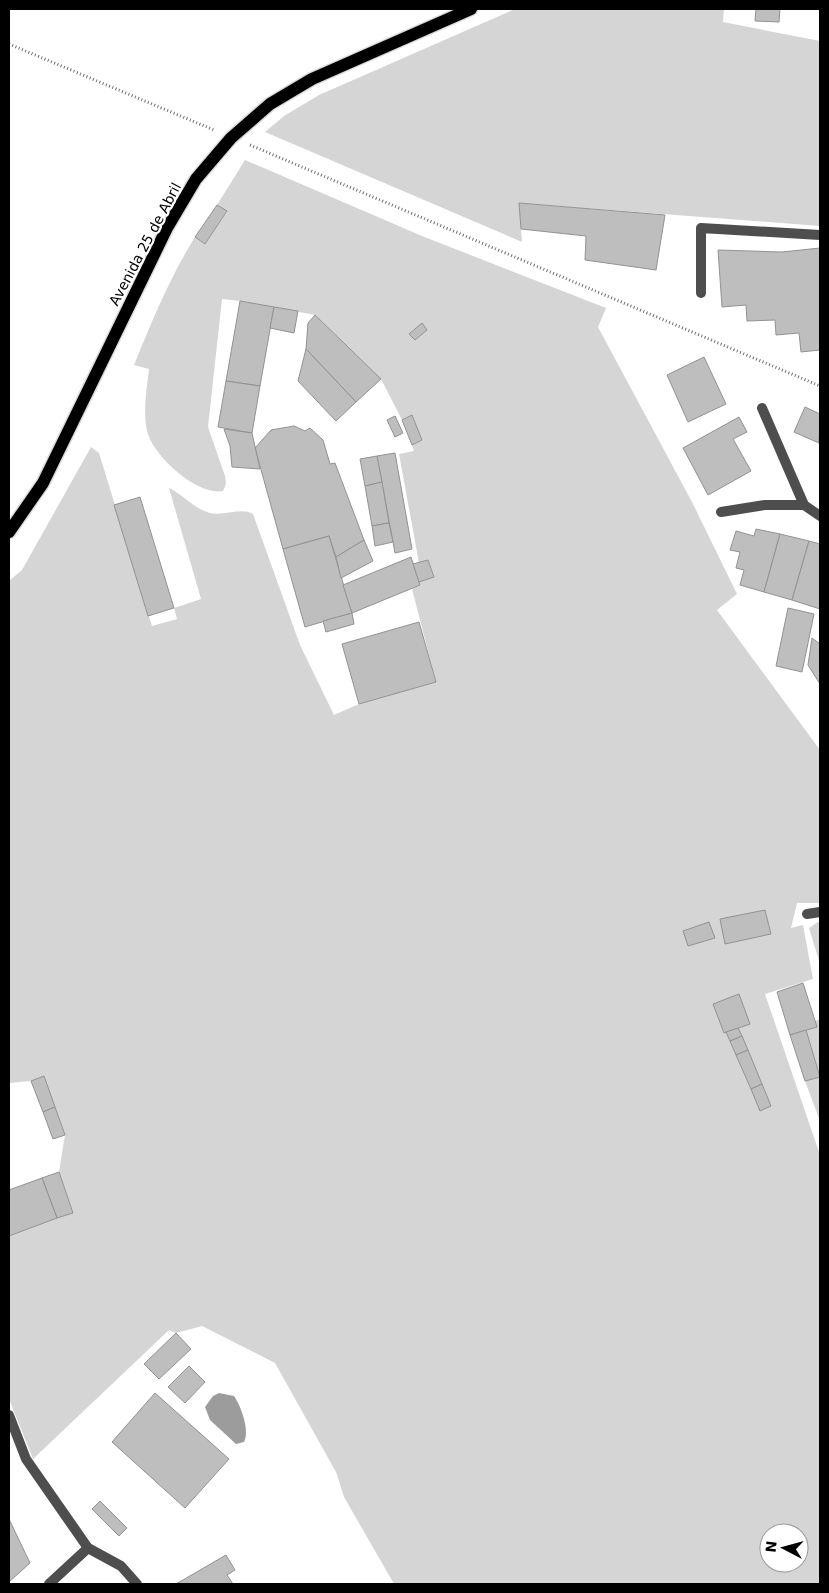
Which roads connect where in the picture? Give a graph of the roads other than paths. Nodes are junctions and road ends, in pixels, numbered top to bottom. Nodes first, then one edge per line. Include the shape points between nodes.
1 (471, 9) edge
2 (820, 235) edge
3 (701, 294) dead end
4 (762, 408) dead end
5 (804, 505) junction
6 (721, 512) dead end
7 (820, 516) edge
8 (9, 532) edge
9 (820, 912) edge
10 (807, 914) dead end
11 (9, 1415) edge
12 (88, 1548) junction
13 (49, 1584) edge
14 (137, 1584) edge

1 - 8 main road, Avenida 25 de Abril via 312,79 270,104 232,138 196,179 167,228 43,483
2 - 3 street via 701,228
4 - 5 street
5 - 6 street via 765,504
5 - 7 street
9 - 10 street
11 - 12 street via 26,1459
12 - 13 street
12 - 14 street via 121,1566

